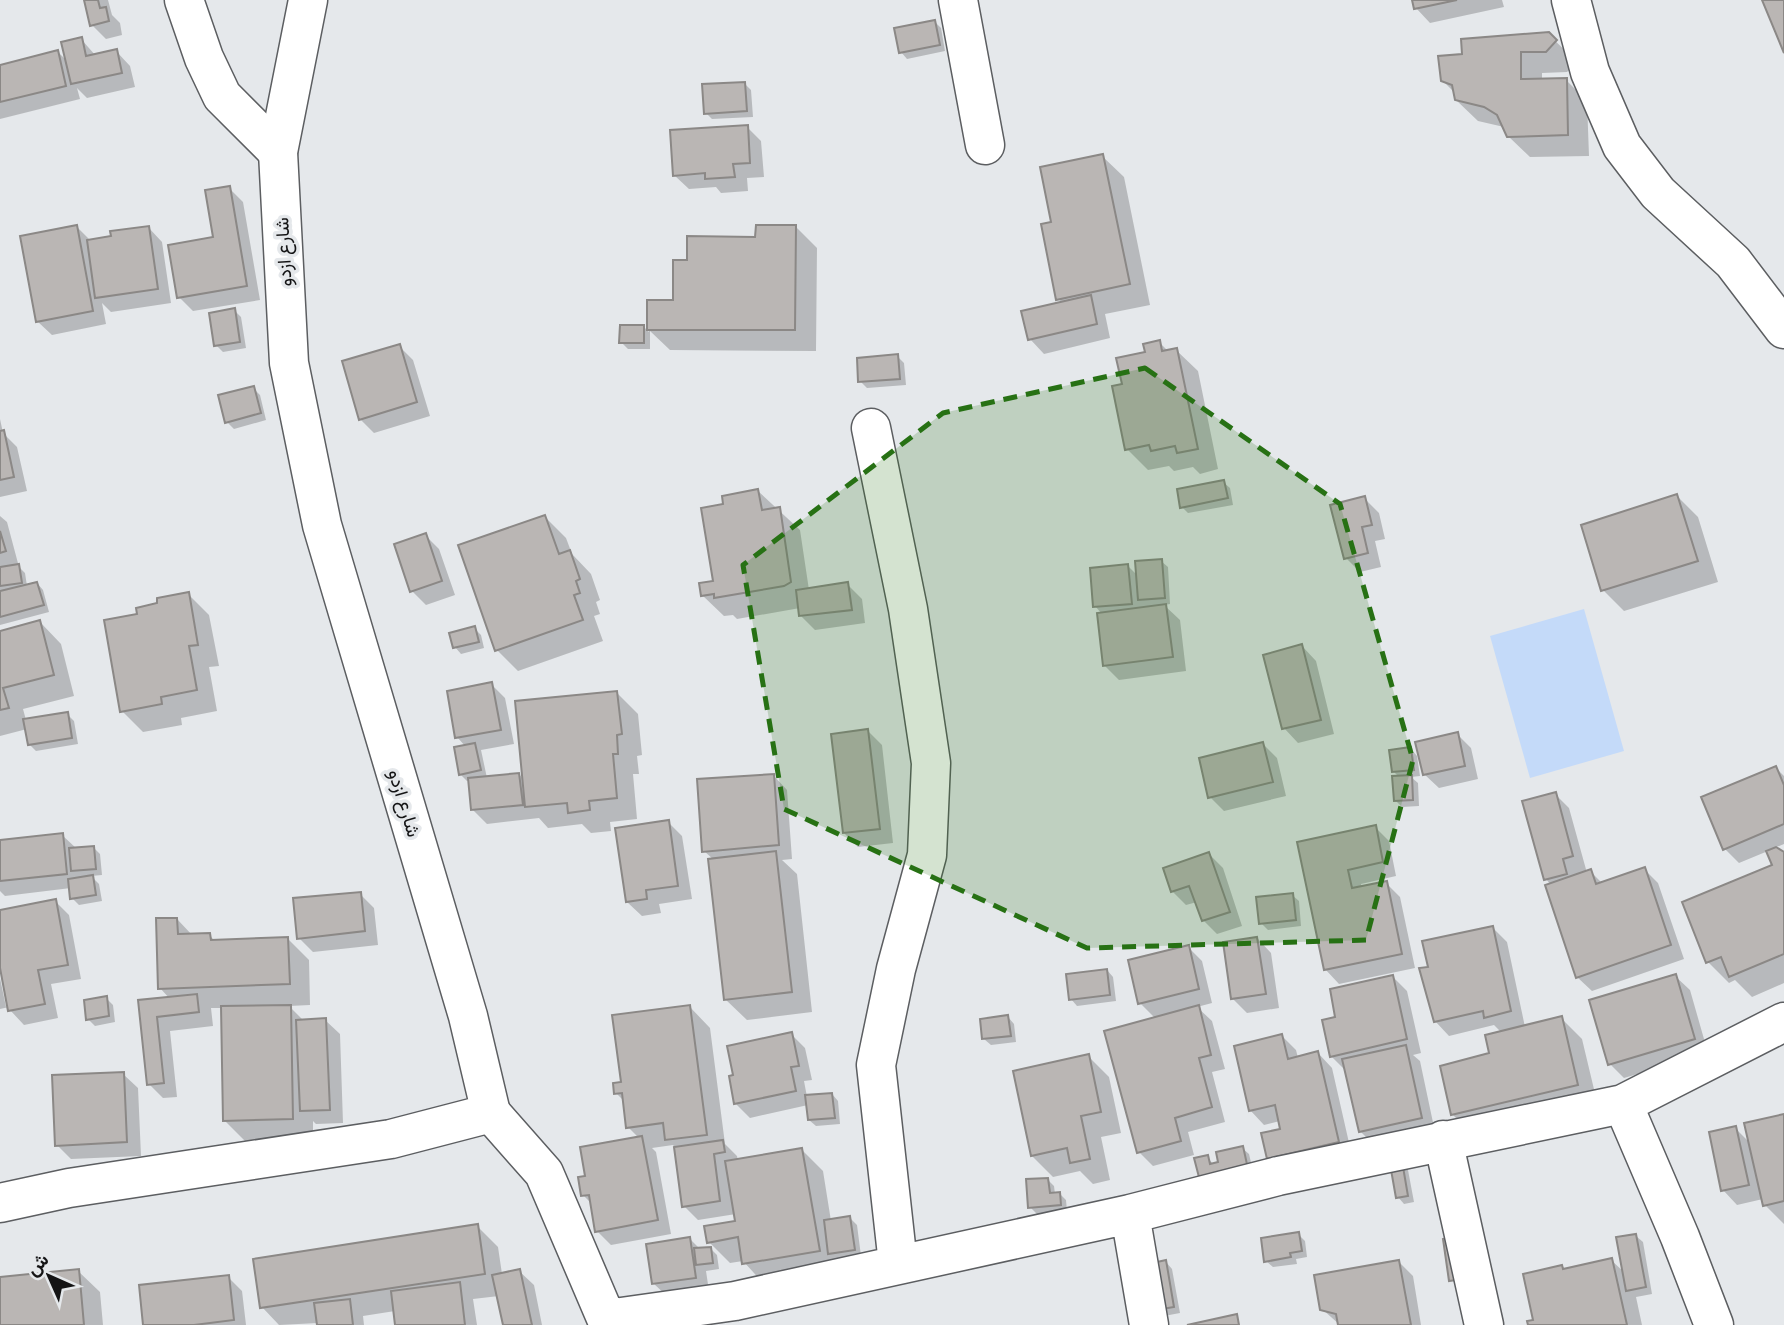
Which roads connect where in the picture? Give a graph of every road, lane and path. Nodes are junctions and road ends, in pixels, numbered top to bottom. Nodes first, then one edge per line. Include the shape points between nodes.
1 (184, 0) edge
2 (308, 0) edge
3 (958, 0) edge
4 (1571, 0) edge
5 (985, 145) dead end
6 (278, 152) junction
7 (1784, 329) edge
8 (871, 428) dead end
9 (1784, 1022) edge
10 (1623, 1104) junction
11 (491, 1113) junction
12 (1443, 1140) junction
13 (0, 1203) edge
14 (1130, 1214) junction
15 (898, 1264) junction
16 (608, 1322) edge
17 (1149, 1325) edge
18 (1484, 1325) edge
19 (1714, 1325) edge

1 - 6 street via 222,96
2 - 6 street, شارع ازدو
3 - 5 street
4 - 7 street via 1590,72 1622,146 1658,193 1733,262
6 - 11 street, شارع ازدو via 289,363 322,524 468,1016
8 - 15 street via 908,609 932,763 927,855 876,1065
9 - 10 street
10 - 12 street
10 - 19 street
11 - 13 street via 391,1139 69,1188
11 - 16 street via 544,1173
12 - 14 street
12 - 18 street
14 - 15 street
14 - 17 street
15 - 16 street via 735,1301

